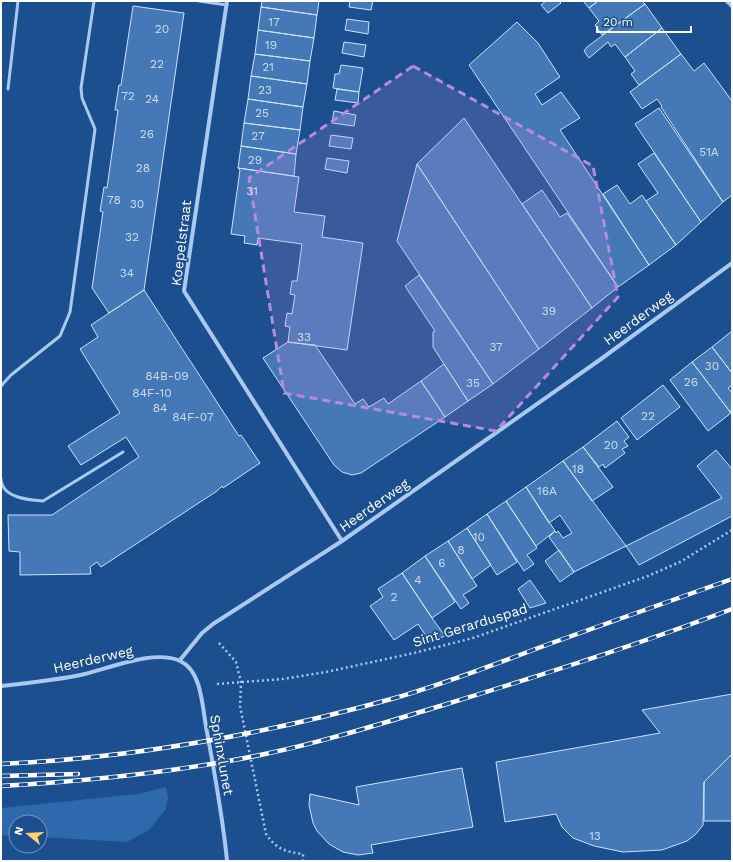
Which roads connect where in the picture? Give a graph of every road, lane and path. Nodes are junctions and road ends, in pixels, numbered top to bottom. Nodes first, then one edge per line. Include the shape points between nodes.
1 (18, 1) edge
2 (94, 1) edge
3 (199, 1) edge
4 (727, 1) edge
5 (227, 3) edge
6 (732, 6) edge
7 (8, 90) dead end
8 (732, 263) edge
9 (1, 386) edge
10 (123, 452) dead end
11 (1, 479) edge
12 (732, 530) edge
13 (342, 541) junction
14 (207, 629) junction
15 (180, 660) junction
16 (241, 682) junction
17 (198, 685) junction
18 (1, 686) edge
19 (227, 861) edge
20 (303, 861) edge

1 - 7 lane
2 - 9 lane via 81,88 82,98 95,129 70,312 60,336
3 - 5 lane
4 - 6 street
5 - 13 street, Koepelstraat via 184,291
8 - 13 street, Heerderweg via 601,359
10 - 11 lane via 43,501 8,493
12 - 16 path, Sint Gerarduspad via 680,562 648,576 473,638 326,672
13 - 14 street, Heerderweg
14 - 15 street, Heerderweg via 192,643
14 - 16 path via 236,662
15 - 17 street, Sphinxlunet via 189,668
15 - 18 street, Heerderweg via 147,658 85,674
16 - 17 path, Sint Gerarduspad
16 - 20 path via 240,706 266,834 279,849 303,854
17 - 19 street, Sphinxlunet via 217,783

